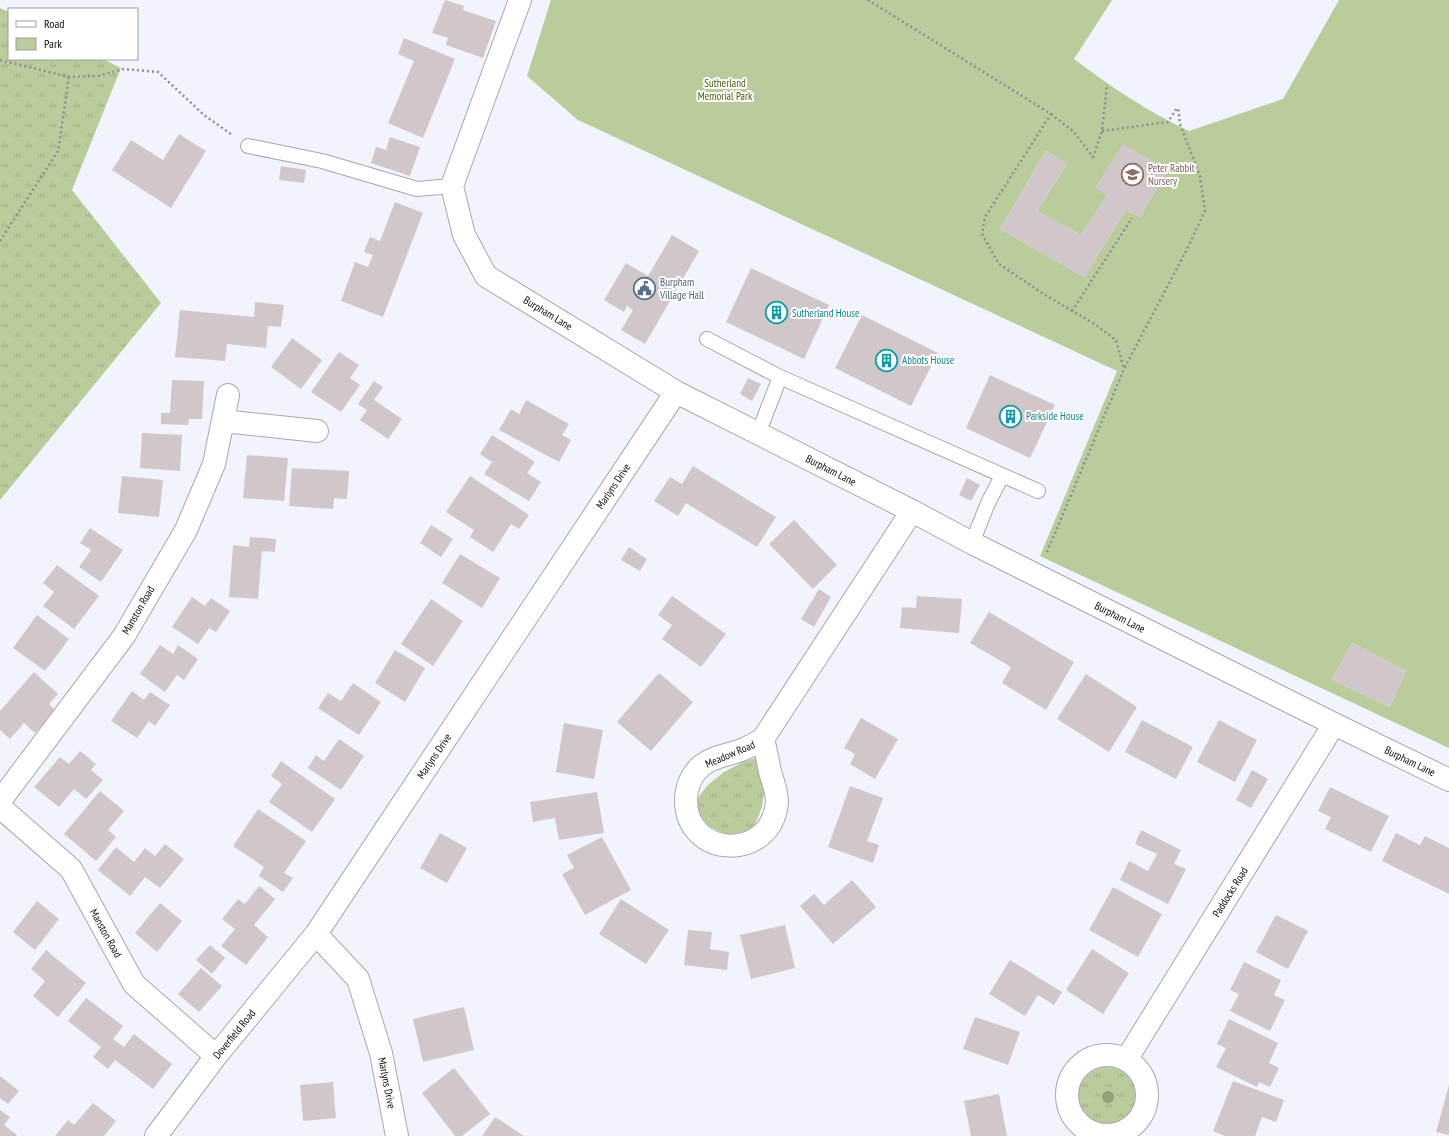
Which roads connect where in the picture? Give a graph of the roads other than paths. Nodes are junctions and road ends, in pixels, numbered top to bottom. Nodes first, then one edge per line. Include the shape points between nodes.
1 (520, 0) edge
2 (248, 146) road end
3 (452, 186) junction
4 (707, 339) dead end
5 (780, 377) junction
6 (676, 392) junction
7 (228, 395) dead end
8 (223, 421) junction
9 (317, 431) dead end
10 (758, 434) junction
11 (1002, 476) junction
12 (1038, 491) dead end
13 (912, 511) junction
14 (972, 542) junction
15 (1334, 724) junction
16 (763, 739) junction
17 (1449, 780) edge
18 (0, 801) edge
19 (0, 807) edge
20 (316, 934) junction
21 (216, 1056) junction
22 (1126, 1060) dead end
23 (156, 1136) edge
24 (398, 1136) edge

1 - 3 street
2 - 3 lane via 322,161 417,189
3 - 6 street, Burpham Lane via 464,235 486,276
4 - 5 lane
5 - 10 lane
5 - 11 lane
6 - 10 street, Burpham Lane
6 - 20 street, Marlyns Drive
7 - 8 street, Manston Road
8 - 9 street
8 - 18 street, Manston Road via 214,464 186,530 124,636
10 - 13 street, Burpham Lane
11 - 12 lane
11 - 14 lane
13 - 14 street, Burpham Lane
13 - 16 street, Meadow Road
14 - 15 street, Burpham Lane
15 - 17 street, Burpham Lane
15 - 22 street, Paddocks Road
16 - 16 street, Meadow Road via 777,800 774,815 767,829 756,839 741,845 726,846 711,842 699,834 690,822 686,808 686,793 691,779 700,767 712,759 744,749
19 - 21 street, Manston Road via 71,869 134,984
20 - 21 street, Doverfield Road
20 - 24 street, Marlyns Drive via 358,980 381,1053
21 - 23 street, Doverfield Road

